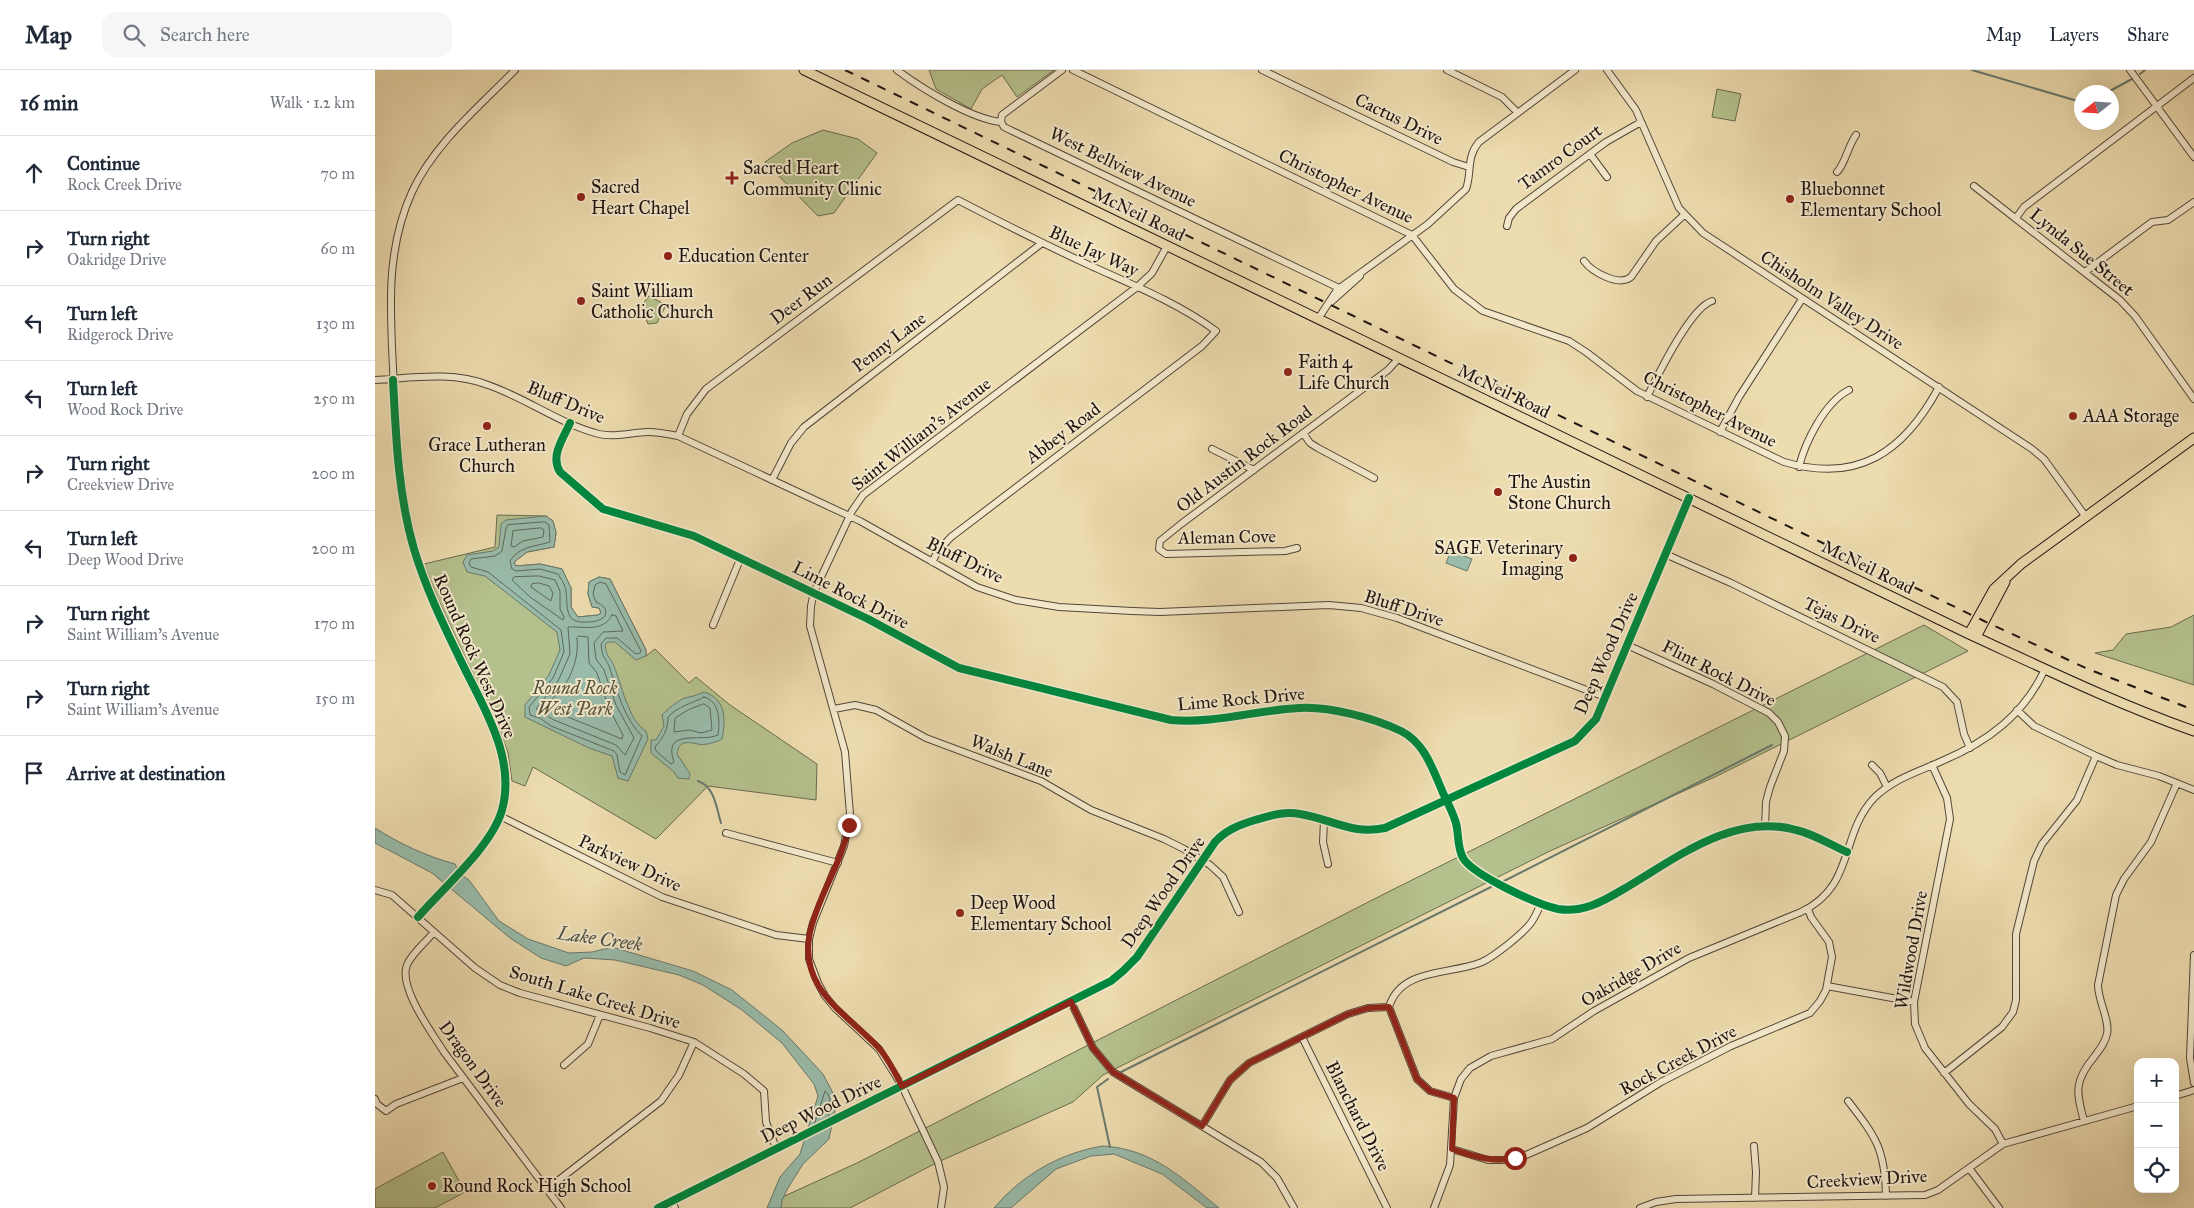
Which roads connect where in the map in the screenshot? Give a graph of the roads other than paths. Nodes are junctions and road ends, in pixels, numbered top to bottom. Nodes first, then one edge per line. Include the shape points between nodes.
1 (515, 70) edge
2 (804, 70) edge
3 (897, 70) edge
4 (1063, 70) edge
5 (1073, 70) edge
6 (1263, 70) edge
7 (1447, 70) edge
8 (1575, 70) edge
9 (1607, 70) edge
10 (2130, 70) edge
11 (2194, 78) edge
12 (2157, 107) junction
13 (1518, 114) junction
14 (1001, 122) junction
15 (1641, 122) junction
16 (1856, 135) dead end
17 (1590, 154) junction
18 (2194, 157) edge
19 (1469, 167) junction
20 (1837, 172) dead end
21 (1607, 177) dead end
22 (1975, 186) dead end
23 (958, 200) joint
24 (2194, 202) edge
25 (1684, 215) junction
26 (2016, 218) junction
27 (1507, 226) dead end
28 (1412, 235) junction
29 (1042, 243) junction
30 (1167, 246) junction
31 (1584, 261) dead end
32 (2085, 272) junction
33 (1362, 273) junction
34 (1318, 278) junction
35 (1137, 287) junction
36 (1339, 288) junction
37 (1331, 297) junction
38 (1803, 299) junction
39 (1711, 301) dead end
40 (1328, 304) junction
41 (1318, 319) junction
42 (1216, 331) joint
43 (1399, 358) junction
44 (375, 380) edge
45 (393, 380) junction
46 (1939, 388) junction
47 (1849, 390) dead end
48 (1647, 397) junction
49 (2194, 400) edge
50 (569, 423) junction
51 (1720, 432) junction
52 (1303, 433) junction
53 (678, 436) junction
54 (2194, 438) edge
55 (1212, 449) dead end
56 (1799, 467) junction
57 (1254, 470) junction
58 (1374, 478) dead end
59 (772, 480) junction
60 (1689, 498) junction
61 (849, 516) junction
62 (2085, 517) junction
63 (1297, 548) dead end
64 (1159, 549) joint
65 (1665, 554) junction
66 (741, 558) junction
67 (932, 562) junction
68 (815, 592) junction
69 (713, 625) dead end
70 (1972, 635) junction
71 (1627, 645) junction
72 (2045, 669) junction
73 (1605, 697) junction
74 (834, 709) junction
75 (2017, 710) junction
76 (2194, 731) edge
77 (1970, 748) junction
78 (2096, 756) junction
79 (1872, 765) dead end
80 (1932, 765) junction
81 (2177, 783) junction
82 (1887, 787) junction
83 (2194, 790) edge
84 (1447, 801) junction
85 (500, 816) junction
86 (1323, 821) junction
87 (1765, 827) junction
88 (726, 833) dead end
89 (1847, 852) junction
90 (1202, 860) junction
91 (838, 863) junction
92 (1328, 864) dead end
93 (375, 890) edge
94 (1541, 903) junction
95 (1808, 909) junction
96 (1239, 912) dead end
97 (418, 916) junction
98 (434, 932) junction
99 (809, 939) junction
100 (2194, 956) edge
101 (1827, 986) junction
102 (1071, 1002) junction
103 (1914, 1002) junction
104 (1389, 1007) junction
105 (600, 1015) junction
106 (1302, 1037) junction
107 (694, 1042) junction
108 (2192, 1048) edge
109 (564, 1065) dead end
110 (1944, 1073) junction
111 (463, 1078) junction
112 (2194, 1083) edge
113 (902, 1086) junction
114 (2194, 1090) edge
115 (2179, 1095) edge
116 (1454, 1098) junction
117 (375, 1100) edge
118 (1848, 1101) dead end
119 (2134, 1107) edge
120 (2085, 1120) junction
121 (1202, 1126) junction
122 (2003, 1144) junction
123 (1754, 1146) dead end
124 (775, 1148) junction
125 (1452, 1149) junction
126 (1969, 1168) junction
127 (547, 1189) junction
128 (1886, 1196) junction
129 (1755, 1198) junction
130 (671, 1200) junction
131 (561, 1208) edge
132 (658, 1208) edge
133 (675, 1208) edge
134 (941, 1208) edge
135 (1294, 1208) edge
136 (1387, 1208) edge
137 (1434, 1208) edge
138 (1639, 1208) edge
139 (1999, 1208) edge

1 - 45 street, Round Rock West Drive via 430,162 406,205 395,242 390,278
2 - 30 main road, McNeil Road
3 - 14 street, West Bellview Avenue via 968,112 985,120
4 - 14 street via 1002,115
5 - 28 street, Christopher Avenue
6 - 19 street, Cactus Drive
7 - 13 street via 1502,97
8 - 13 street
9 - 15 street, Chisholm Valley Drive via 1631,102
10 - 12 street
11 - 12 street
12 - 18 street
12 - 26 street via 2024,207
13 - 19 street via 1479,142 1471,155
14 - 34 street, West Bellview Avenue via 1004,128
15 - 17 street, Tamro Court
15 - 25 street, Chisholm Valley Drive
16 - 20 street via 1849,145 1842,168
17 - 21 street
17 - 27 street, Tamro Court via 1516,209
19 - 28 street via 1466,189
22 - 26 street, Lynda Sue Street
23 - 29 street, Blue Jay Way
23 - 53 street, Deer Run via 706,389 687,414
24 - 32 street via 2168,220 2151,222
25 - 31 street via 1656,242 1625,281 1593,270
25 - 38 street, Chisholm Valley Drive via 1711,240
26 - 32 street, Lynda Sue Street
28 - 33 street
28 - 48 street, Christopher Avenue via 1455,289 1474,306 1492,316 1569,341
29 - 35 street, Blue Jay Way
29 - 59 street, Penny Lane via 804,427 791,443
30 - 35 street, Saint William's Avenue via 1152,273
30 - 41 main road, McNeil Road
32 - 49 street, Lynda Sue Street via 2128,308
33 - 36 street
33 - 40 street
34 - 36 street, West Bellview Avenue
34 - 37 street via 1329,288
35 - 42 street, Blue Jay Way via 1200,319
35 - 61 street, Saint William's Avenue via 869,488
36 - 37 street
37 - 40 street
38 - 46 street, Chisholm Valley Drive
38 - 51 street
39 - 48 street via 1698,309
40 - 41 street
41 - 43 main road, McNeil Road
42 - 67 street, Abbey Road via 1202,346 951,537
43 - 52 street, Old Austin Rock Road via 1388,370
43 - 60 main road, McNeil Road
44 - 45 street, Bluff Drive
45 - 50 street, Bluff Drive via 442,376 477,381
45 - 85 street, Round Rock West Drive via 397,458 407,521 435,606 496,735 506,774
46 - 56 street, Christopher Avenue via 1913,427 1899,443 1881,455 1857,466 1836,470
46 - 62 street, Chisholm Valley Drive via 2020,440 2043,459
47 - 56 street via 1835,400 1810,437
48 - 51 street, Christopher Avenue
50 - 53 street, Bluff Drive via 609,435 652,432
50 - 66 street, Lime Rock Drive via 555,462 560,472 595,504 612,513 680,530
51 - 56 street, Christopher Avenue
52 - 57 street, Old Austin Rock Road
52 - 58 street via 1318,448
53 - 59 street, Bluff Drive
54 - 62 main road
55 - 57 street
57 - 64 street, Old Austin Rock Road via 1160,541
59 - 61 street, Bluff Drive
60 - 65 street, Deep Wood Drive
60 - 70 main road, McNeil Road
61 - 67 street, Bluff Drive
61 - 68 street, Saint William's Avenue
62 - 70 main road via 2010,574
63 - 64 street, Aleman Cove via 1166,554
65 - 71 street, Deep Wood Drive
65 - 77 street, Tejas Drive via 1943,687 1957,702 1963,734
66 - 68 street, Lime Rock Drive
66 - 69 street
67 - 73 street, Bluff Drive via 991,592 1059,607 1160,612 1307,605 1361,608 1397,618
68 - 74 street, Saint William's Avenue via 810,626
68 - 84 street, Lime Rock Drive via 959,668 1166,720 1193,721 1317,708 1344,712 1399,730 1424,751
70 - 72 main road, McNeil Road
71 - 73 street, Deep Wood Drive
71 - 87 street, Flint Rock Drive via 1713,684 1769,713 1778,722 1785,736 1784,752 1766,802
72 - 75 street, Oakridge Drive via 2034,691
72 - 76 main road, McNeil Road
73 - 84 street, Deep Wood Drive via 1596,719 1575,741
74 - 90 street, Walsh Lane via 855,705 877,710 926,738 1041,782 1091,810 1164,839
74 - 91 street, Saint William's Avenue via 845,752 850,814
75 - 77 street, Oakridge Drive via 1993,734
75 - 78 street via 2034,726
77 - 80 street, Oakridge Drive
78 - 81 street
78 - 110 street via 2077,800 2042,844 2034,861 2016,934 2013,1012 2002,1027
79 - 82 street
80 - 82 street, Oakridge Drive
80 - 103 street, Wildwood Drive via 1947,798 1950,824
81 - 83 street
81 - 120 street via 2151,842 2124,879 2113,906 2098,985 2108,1028 2102,1046 2078,1083 2078,1098
82 - 89 street, Oakridge Drive via 1863,813
84 - 86 street, Deep Wood Drive via 1376,830 1356,830
84 - 94 street, Lime Rock Drive via 1456,823 1462,856 1467,863 1478,874
85 - 97 street, Round Rock West Drive via 466,864
85 - 99 street, Parkview Drive via 662,897 776,935
86 - 90 street, Deep Wood Drive via 1289,813 1247,822 1221,835
86 - 92 street
87 - 89 street, Lime Rock Drive via 1796,830
87 - 94 street, Lime Rock Drive via 1737,830 1702,843 1594,906 1568,910
88 - 91 street
89 - 95 street, Oakridge Drive via 1834,884
90 - 96 street, Walsh Lane via 1223,877
90 - 102 street, Deep Wood Drive via 1130,964 1111,981
91 - 99 street, Saint William's Avenue
93 - 97 street, South Lake Creek Drive via 392,895
94 - 104 street via 1526,929 1486,959 1418,978 1397,993
95 - 101 street, Rock Creek Drive via 1832,949
95 - 116 street, Oakridge Drive via 1689,958 1594,1011 1553,1039 1483,1059 1467,1072
97 - 98 street, South Lake Creek Drive
98 - 105 street, South Lake Creek Drive via 475,968 509,990
98 - 111 street, Dragon Drive via 407,964 405,981 427,1026
99 - 113 street, Saint William's Avenue via 811,964 825,996 879,1049
100 - 108 street
101 - 103 street
101 - 125 street, Rock Creek Drive via 1820,1001 1803,1018 1731,1046 1661,1082 1587,1128 1526,1155 1488,1160
102 - 113 street, Deep Wood Drive
102 - 121 street via 1093,1048 1113,1072
103 - 110 street, Wildwood Drive via 1918,1034
104 - 106 street via 1358,1010
104 - 116 street via 1417,1079 1430,1091
105 - 107 street, South Lake Creek Drive
105 - 109 street via 588,1044
106 - 121 street via 1239,1070
106 - 136 street, Blanchard Drive
107 - 124 street, South Lake Creek Drive via 764,1091 766,1122
107 - 127 street via 679,1075 661,1101
108 - 112 street
110 - 122 street, Wildwood Drive via 1995,1129
111 - 117 street via 386,1111
111 - 127 street, Dragon Drive
113 - 124 street, Deep Wood Drive
113 - 134 street, Saint William's Avenue via 941,1170 944,1194
114 - 115 street
116 - 125 street, Oakridge Drive
118 - 128 street via 1881,1150
119 - 120 street, Creekview Drive
120 - 122 street, Creekview Drive
121 - 135 street via 1268,1168
122 - 126 street, Creekview Drive
123 - 129 street
124 - 130 street, Deep Wood Drive
125 - 137 street, Oakridge Drive via 1447,1175
126 - 128 street, Creekview Drive via 1931,1193
126 - 139 street
127 - 131 street, Dragon Drive
128 - 129 street, Creekview Drive
129 - 138 street, Creekview Drive via 1675,1199
130 - 132 street, Deep Wood Drive
130 - 133 street

